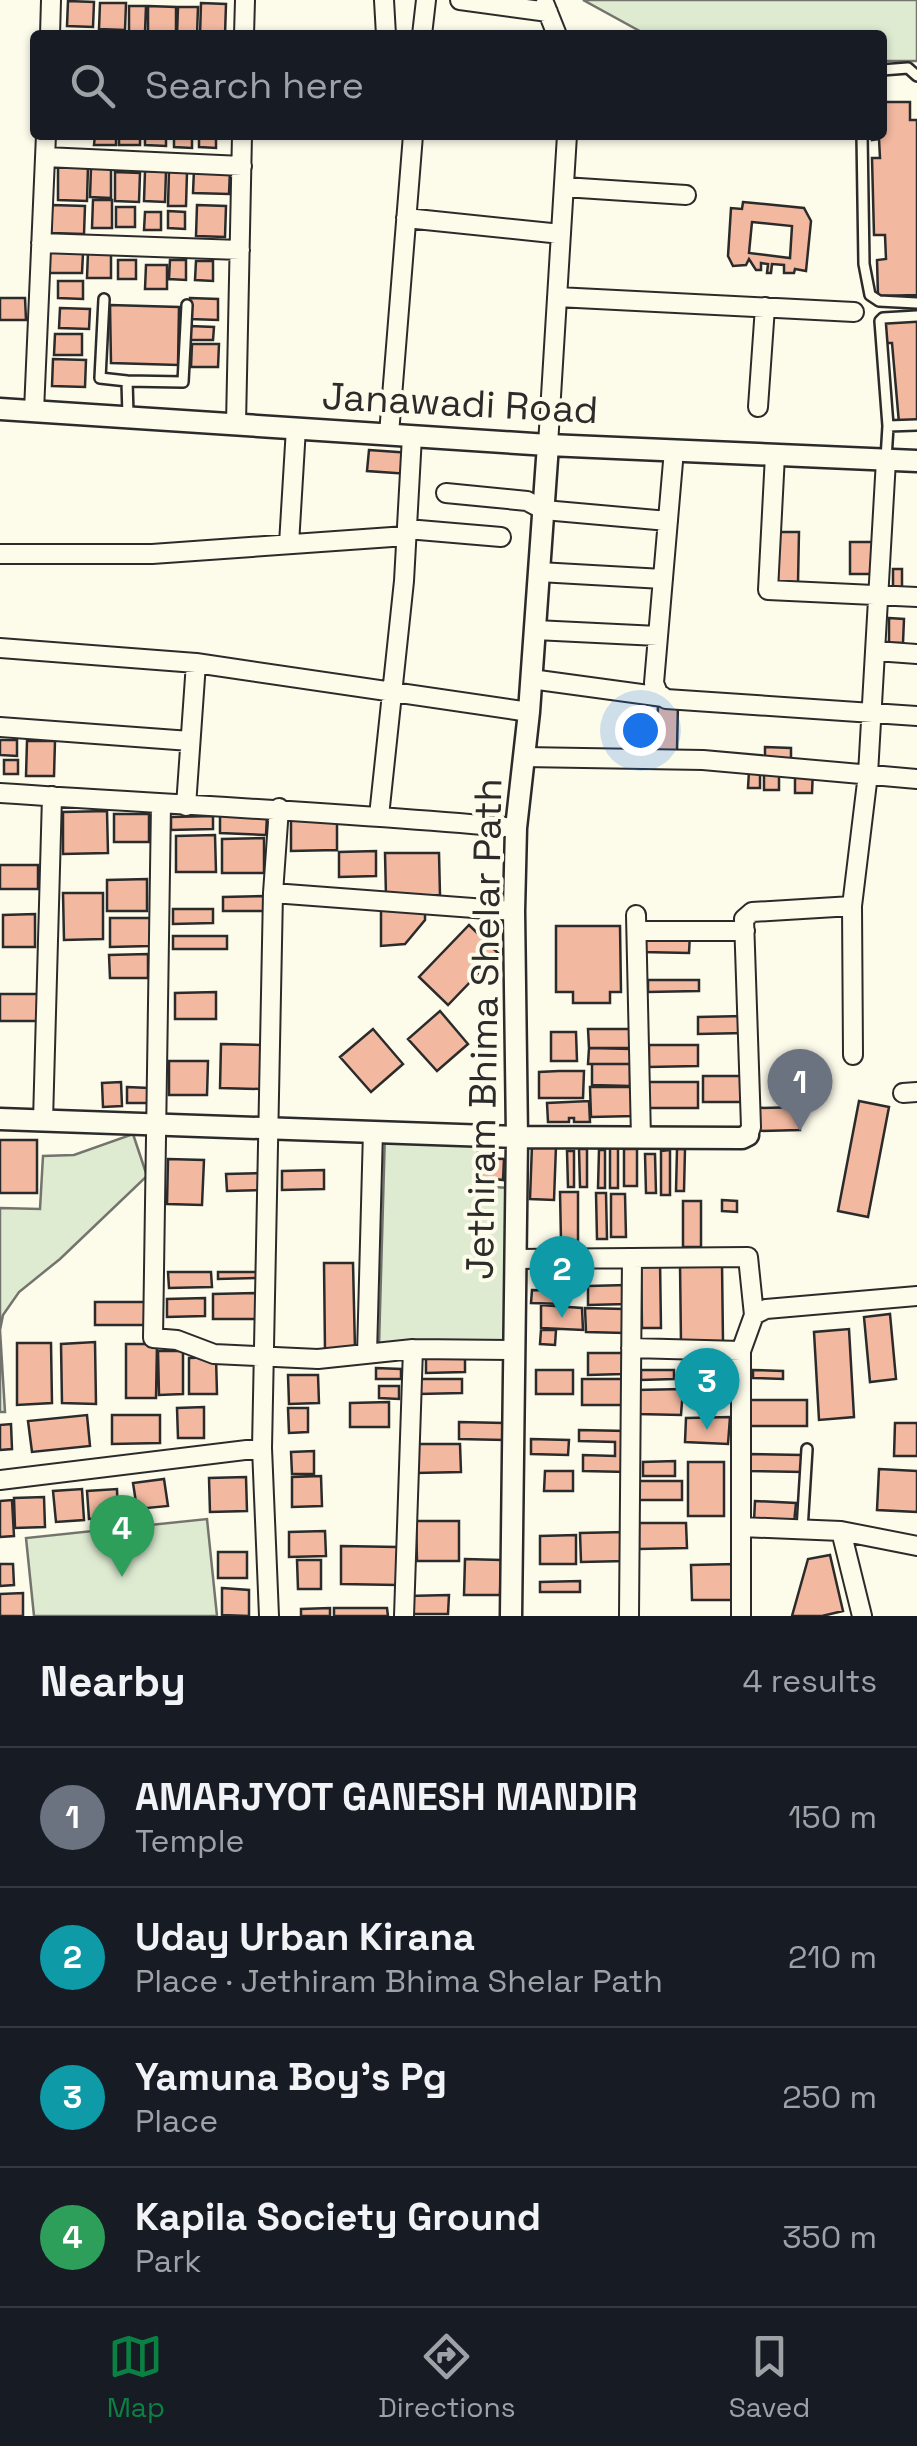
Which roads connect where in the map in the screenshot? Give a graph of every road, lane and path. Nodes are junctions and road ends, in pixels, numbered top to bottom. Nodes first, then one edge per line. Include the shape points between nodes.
1 (51, 0) edge
2 (245, 0) edge
3 (384, 0) edge
4 (426, 0) edge
5 (460, 0) edge
6 (546, 6) edge
7 (50, 30) edge
8 (244, 30) edge
9 (386, 30) edge
10 (423, 30) edge
11 (555, 30) edge
12 (887, 70) edge
13 (917, 76) edge
14 (46, 140) edge
15 (242, 140) edge
16 (413, 140) edge
17 (567, 140) edge
18 (862, 140) edge
19 (45, 157) junction
20 (242, 166) junction
21 (564, 187) junction
22 (686, 194) dead end
23 (406, 218) junction
24 (561, 234) junction
25 (41, 244) junction
26 (240, 250) junction
27 (557, 297) junction
28 (104, 299) dead end
29 (917, 303) edge
30 (186, 305) dead end
31 (765, 307) junction
32 (854, 312) dead end
33 (917, 316) edge
34 (127, 381) junction
35 (758, 407) dead end
36 (0, 409) edge
37 (34, 411) junction
38 (128, 418) junction
39 (236, 424) junction
40 (917, 425) edge
41 (888, 426) junction
42 (296, 428) junction
43 (389, 434) junction
44 (412, 436) junction
45 (548, 445) junction
46 (674, 450) junction
47 (775, 455) junction
48 (886, 460) junction
49 (917, 462) edge
50 (446, 492) dead end
51 (544, 510) junction
52 (668, 521) junction
53 (406, 533) junction
54 (501, 537) dead end
55 (289, 544) junction
56 (0, 554) edge
57 (539, 572) junction
58 (663, 578) junction
59 (879, 595) junction
60 (917, 597) edge
61 (535, 630) junction
62 (658, 636) junction
63 (0, 648) edge
64 (876, 651) junction
65 (917, 654) edge
66 (196, 664) junction
67 (531, 680) junction
68 (392, 692) junction
69 (663, 696) junction
70 (529, 712) junction
71 (872, 712) junction
72 (917, 716) edge
73 (0, 727) edge
74 (190, 741) junction
75 (524, 757) junction
76 (868, 774) junction
77 (917, 779) edge
78 (0, 793) edge
79 (52, 796) junction
80 (161, 804) junction
81 (186, 806) junction
82 (278, 808) junction
83 (379, 816) junction
84 (516, 828) junction
85 (272, 893) junction
86 (852, 906) junction
87 (514, 911) junction
88 (744, 931) junction
89 (852, 1055) dead end
90 (0, 1119) edge
91 (43, 1121) junction
92 (157, 1124) junction
93 (270, 1127) junction
94 (374, 1131) junction
95 (748, 1135) joint
96 (517, 1137) junction
97 (641, 1138) junction
98 (632, 1258) junction
99 (515, 1259) junction
100 (917, 1296) edge
101 (754, 1315) junction
102 (413, 1348) junction
103 (632, 1348) junction
104 (514, 1350) junction
105 (741, 1351) junction
106 (367, 1354) junction
107 (264, 1356) junction
108 (262, 1448) junction
109 (806, 1449) dead end
110 (0, 1480) edge
111 (741, 1527) junction
112 (802, 1530) junction
113 (841, 1531) junction
114 (917, 1546) edge
115 (269, 1616) edge
116 (404, 1616) edge
117 (510, 1616) edge
118 (629, 1616) edge
119 (741, 1616) edge
120 (862, 1616) edge

1 - 7 street
2 - 8 street
3 - 9 street
4 - 10 street
5 - 6 street
6 - 11 street
12 - 13 lane via 908,68
14 - 19 street
15 - 20 street
16 - 23 street
17 - 21 street
18 - 29 lane via 870,295
19 - 20 street
19 - 25 street
20 - 26 street
21 - 22 street
21 - 24 street
23 - 24 street
23 - 43 street
24 - 27 street
25 - 26 street
25 - 37 street
26 - 39 street
27 - 31 street
27 - 45 street
28 - 34 lane via 100,378
30 - 34 lane via 183,382
31 - 32 street
31 - 35 street
33 - 41 lane via 880,321
34 - 38 lane
36 - 37 street, Janawadi Road
37 - 38 street, Janawadi Road
38 - 39 street, Janawadi Road
39 - 42 street, Janawadi Road
40 - 41 lane
41 - 48 lane
42 - 43 street, Janawadi Road
42 - 55 street
43 - 44 street, Janawadi Road
44 - 45 street, Janawadi Road
44 - 53 street
45 - 46 street, Janawadi Road
45 - 51 street, Jethiram Bhima Shelar Path
46 - 47 street, Janawadi Road
46 - 52 street
47 - 48 street, Janawadi Road
47 - 59 street via 768,590
48 - 49 street, Janawadi Road
48 - 59 street
50 - 51 street via 527,501
51 - 52 street
51 - 57 street, Jethiram Bhima Shelar Path
52 - 58 street
53 - 54 street
53 - 55 street
53 - 68 street
55 - 56 street via 152,554
57 - 58 street
57 - 61 street, Jethiram Bhima Shelar Path
58 - 62 street
59 - 60 street
59 - 64 street
61 - 62 street
61 - 67 street, Jethiram Bhima Shelar Path
62 - 69 street via 654,683
63 - 66 street
64 - 65 street
64 - 71 street
66 - 68 street
66 - 74 street
67 - 69 street
67 - 70 street, Jethiram Bhima Shelar Path
68 - 70 street
68 - 83 street
69 - 71 street
70 - 75 street, Jethiram Bhima Shelar Path
71 - 72 street
71 - 76 street
73 - 74 street
74 - 81 street
75 - 76 street via 703,760
75 - 84 street, Jethiram Bhima Shelar Path
76 - 77 street
76 - 86 street
78 - 79 street
79 - 80 street
79 - 91 street
80 - 81 street
80 - 92 street
81 - 82 street
82 - 83 street
82 - 85 street
83 - 84 street
84 - 87 street, Jethiram Bhima Shelar Path
85 - 87 street
85 - 93 street
86 - 88 street via 752,912
86 - 89 street
87 - 96 street, Jethiram Bhima Shelar Path
88 - 95 street
88 - 97 street via 637,923
90 - 91 street
91 - 92 street
92 - 93 street
92 - 107 street via 153,1338 214,1354
93 - 94 street
93 - 107 street
94 - 96 street
94 - 106 street
95 - 97 street
96 - 97 street
96 - 99 street, Jethiram Bhima Shelar Path
98 - 99 street
98 - 101 street via 748,1256
98 - 103 street
99 - 104 street, Jethiram Bhima Shelar Path
100 - 101 street
101 - 105 street
102 - 104 street
102 - 106 street
102 - 116 street
103 - 105 street
103 - 118 street
104 - 117 street, Jethiram Bhima Shelar Path
105 - 111 street
106 - 107 street
107 - 108 street
108 - 110 street
108 - 115 street
109 - 112 lane
111 - 112 street
111 - 119 street
112 - 113 street
113 - 114 street
113 - 120 street

